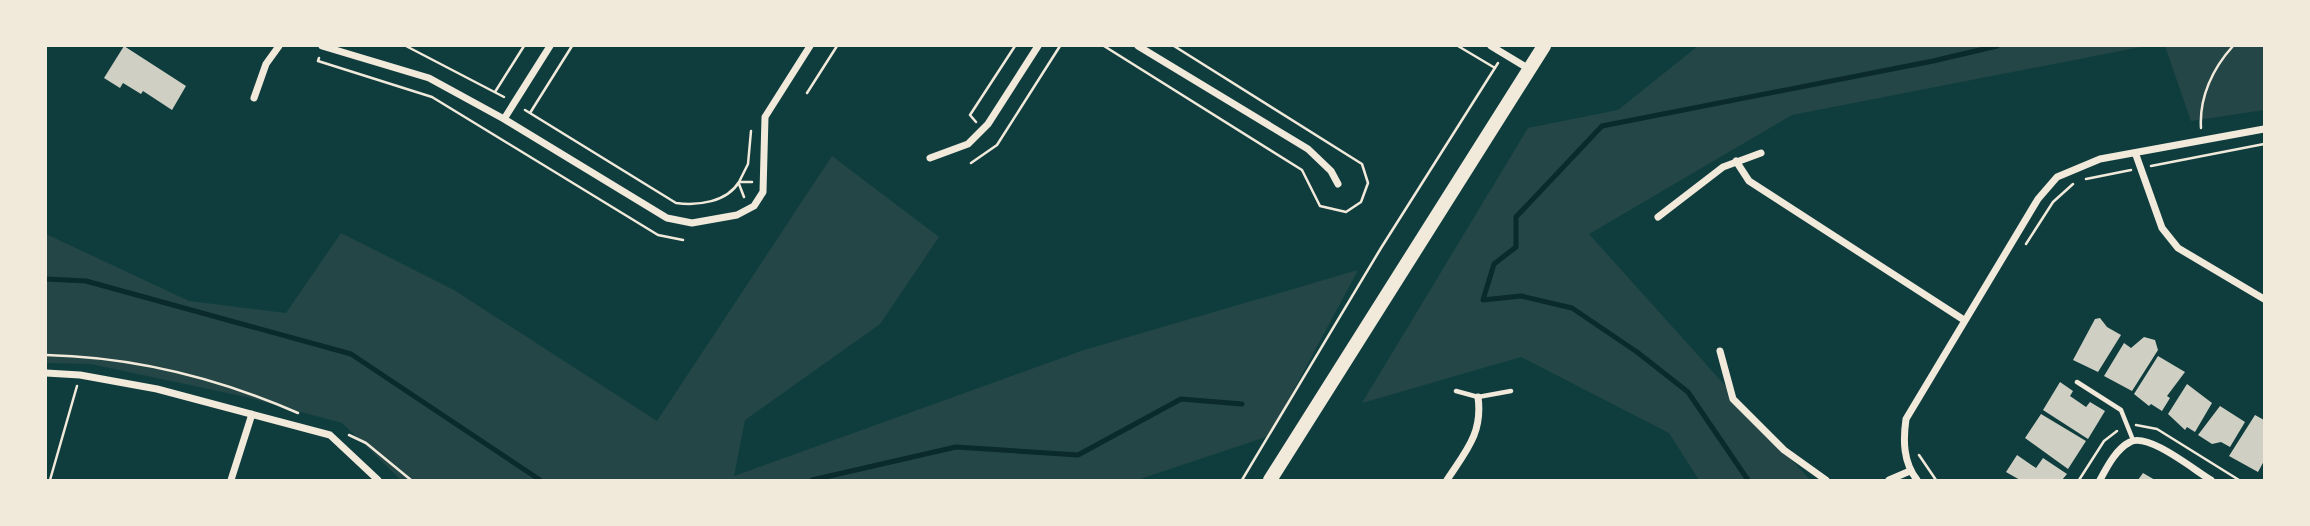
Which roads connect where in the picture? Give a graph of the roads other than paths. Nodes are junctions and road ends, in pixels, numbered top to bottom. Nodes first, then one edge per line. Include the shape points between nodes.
1 (279, 46) edge
2 (322, 46) edge
3 (550, 46) edge
4 (810, 46) edge
5 (1038, 46) edge
6 (1138, 46) edge
7 (1491, 46) edge
8 (1544, 46) edge
9 (1530, 69) junction
10 (254, 98) dead end
11 (504, 120) junction
12 (2264, 129) edge
13 (1761, 153) dead end
14 (2136, 155) junction
15 (929, 158) dead end
16 (1736, 161) junction
17 (1338, 184) dead end
18 (1658, 218) dead end
19 (2264, 299) edge
20 (1964, 320) junction
21 (1720, 351) dead end
22 (46, 373) edge
23 (2077, 382) dead end
24 (1456, 391) dead end
25 (1511, 391) dead end
26 (1478, 397) junction
27 (252, 414) junction
28 (2133, 440) junction
29 (1910, 471) junction
30 (231, 481) edge
31 (378, 481) edge
32 (1270, 481) edge
33 (1447, 481) edge
34 (1826, 481) edge
35 (1889, 481) edge
36 (1917, 481) edge
37 (2100, 481) edge
38 (2211, 481) edge

1 - 10 street via 266,64
2 - 11 street via 418,74
3 - 11 street
4 - 11 street via 765,117 763,191 748,211 692,223 667,218
5 - 15 street via 983,130 968,144
6 - 17 street via 1308,149
7 - 9 street
8 - 9 main road
9 - 32 main road
12 - 14 street
13 - 16 street
14 - 19 street via 2162,228 2178,248
14 - 20 street via 2100,159 2057,177 2038,199
16 - 18 street
16 - 20 street via 1749,181
20 - 29 street via 1906,419 1903,441
21 - 34 street via 1733,399 1784,450
22 - 27 street via 80,374 158,389
23 - 28 lane via 2121,410
24 - 26 lane
25 - 26 lane
26 - 33 street via 1481,418 1474,439
27 - 30 street
27 - 31 street via 330,435
28 - 37 street via 2122,447
28 - 38 street via 2154,444
29 - 35 street
29 - 36 street

